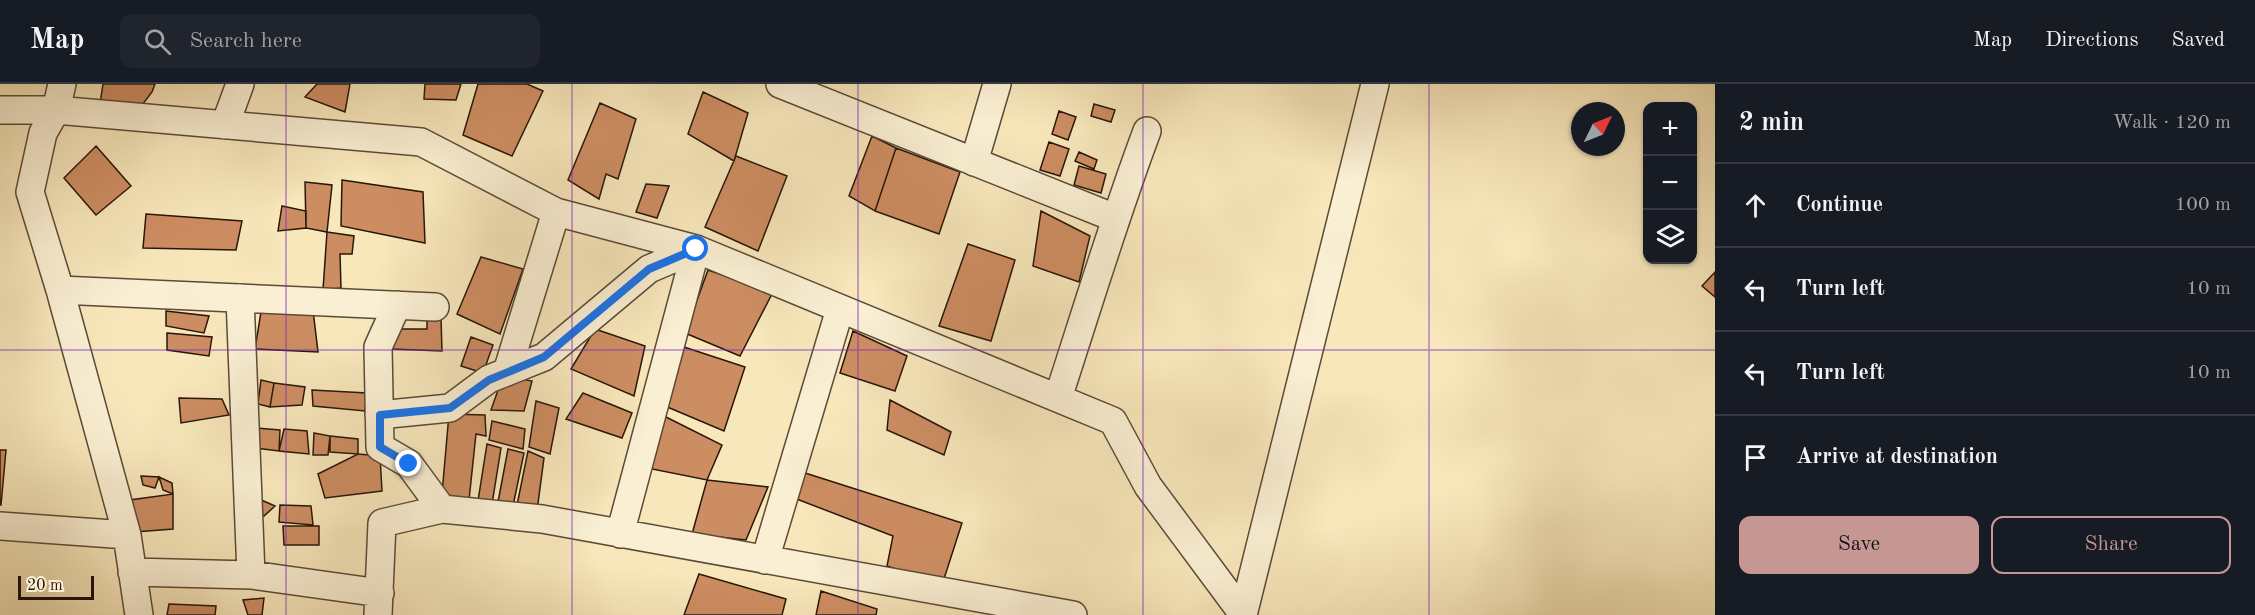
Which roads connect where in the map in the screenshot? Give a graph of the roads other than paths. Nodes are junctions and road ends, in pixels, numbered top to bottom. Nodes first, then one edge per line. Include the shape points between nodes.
1 (62, 84) edge
2 (240, 84) edge
3 (780, 84) edge
4 (997, 84) edge
5 (1375, 84) edge
6 (0, 110) edge
7 (56, 110) junction
8 (225, 125) junction
9 (1147, 131) dead end
10 (974, 162) junction
11 (556, 212) junction
12 (1114, 218) junction
13 (696, 249) junction
14 (60, 290) junction
15 (240, 298) junction
16 (397, 305) junction
17 (435, 307) dead end
18 (840, 309) junction
19 (507, 372) junction
20 (1058, 398) junction
21 (380, 415) junction
22 (442, 509) junction
23 (0, 526) edge
24 (620, 534) junction
25 (127, 535) junction
26 (765, 560) junction
27 (132, 572) junction
28 (251, 575) junction
29 (379, 604) edge
30 (1243, 614) edge
31 (139, 615) edge
32 (1073, 615) edge

1 - 7 street
2 - 8 street
3 - 10 street
4 - 10 street
5 - 30 street
6 - 7 street
7 - 8 street
7 - 14 street via 43,133 30,192
8 - 11 street via 421,142
9 - 12 street
10 - 12 street
11 - 13 street
11 - 19 street
12 - 20 street via 1106,254
13 - 18 street
13 - 19 street via 649,269 544,357
13 - 24 street
14 - 15 street
14 - 25 street
15 - 16 street
15 - 28 street
16 - 17 street
16 - 21 street via 378,347
18 - 20 street
18 - 26 street
19 - 21 street via 450,408
20 - 30 street via 1113,421 1148,486
21 - 22 street via 380,447 409,464
22 - 24 street via 542,519
22 - 29 street via 382,524
23 - 25 street
24 - 26 street
25 - 27 street
26 - 32 street
27 - 28 street
27 - 31 street
28 - 29 street

